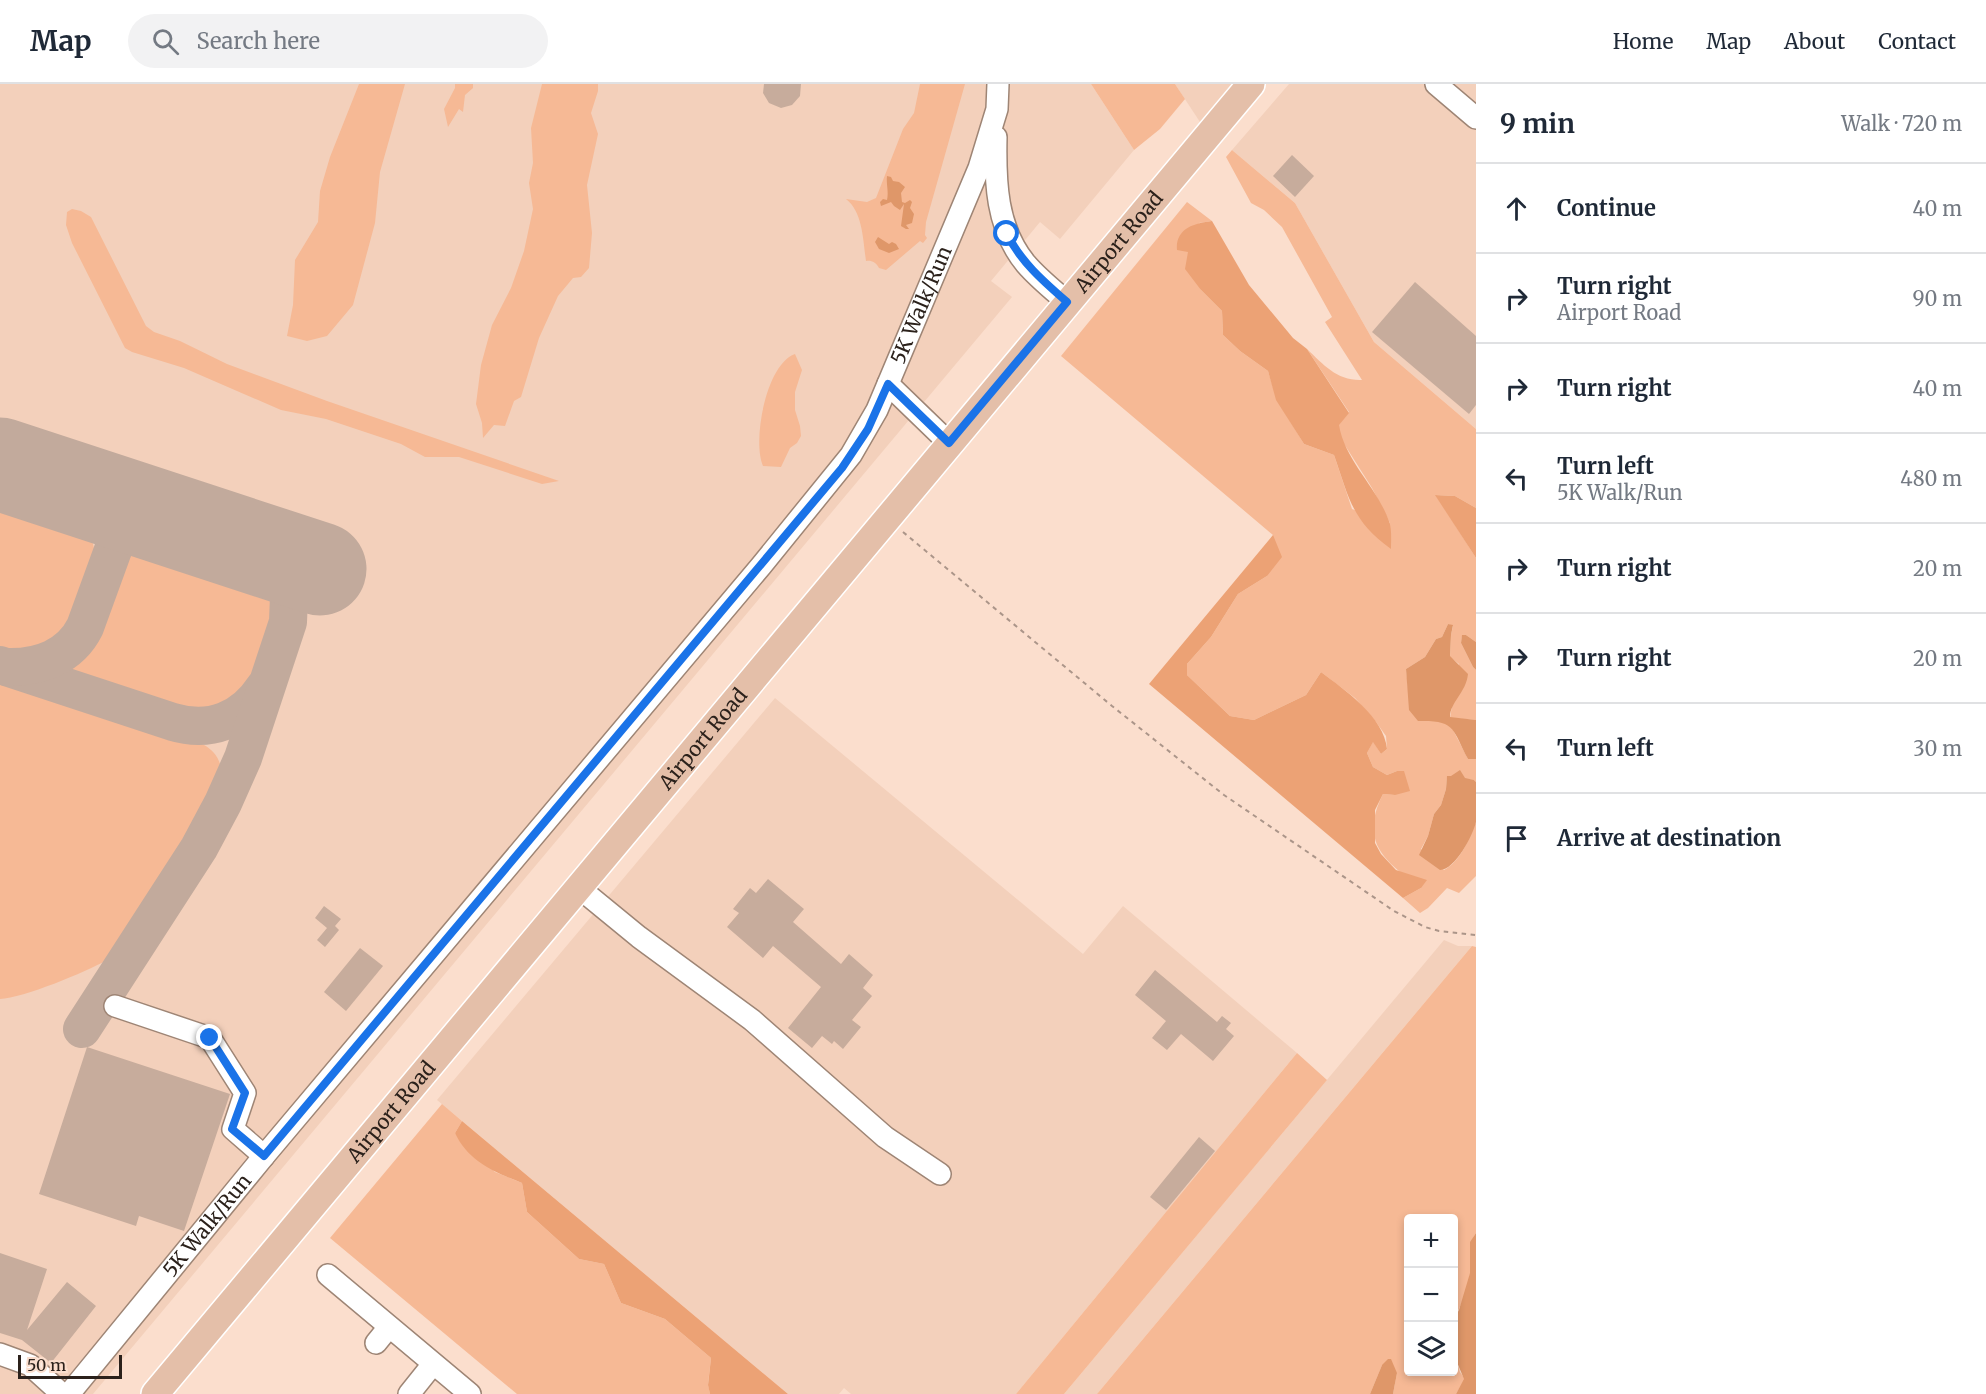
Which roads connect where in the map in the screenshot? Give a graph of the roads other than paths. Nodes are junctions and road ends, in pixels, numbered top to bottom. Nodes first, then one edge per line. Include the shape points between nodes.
1 (998, 84) edge
2 (1251, 84) edge
3 (1436, 84) edge
4 (997, 109) junction
5 (1476, 118) edge
6 (1067, 302) junction
7 (888, 384) junction
8 (949, 443) junction
9 (578, 887) junction
10 (115, 1006) dead end
11 (264, 1156) junction
12 (940, 1174) dead end
13 (328, 1275) dead end
14 (0, 1354) edge
15 (433, 1364) junction
16 (62, 1394) edge
17 (69, 1394) edge
18 (155, 1394) edge
19 (409, 1394) edge
20 (470, 1394) edge

1 - 4 lane, 5K Walk/Run
2 - 6 main road, Airport Road
3 - 5 lane
4 - 6 lane via 997,187 1004,226 1024,262
4 - 7 lane, 5K Walk/Run via 979,168
6 - 8 main road, Airport Road
7 - 8 lane
7 - 11 lane, 5K Walk/Run via 868,429 842,468
8 - 9 main road, Airport Road
9 - 12 lane via 752,1020 885,1137
9 - 18 main road, Airport Road
10 - 11 lane via 210,1038 245,1093 232,1129
11 - 17 lane, 5K Walk/Run
13 - 15 lane via 383,1335
14 - 16 lane via 30,1365
15 - 19 lane
15 - 20 lane

